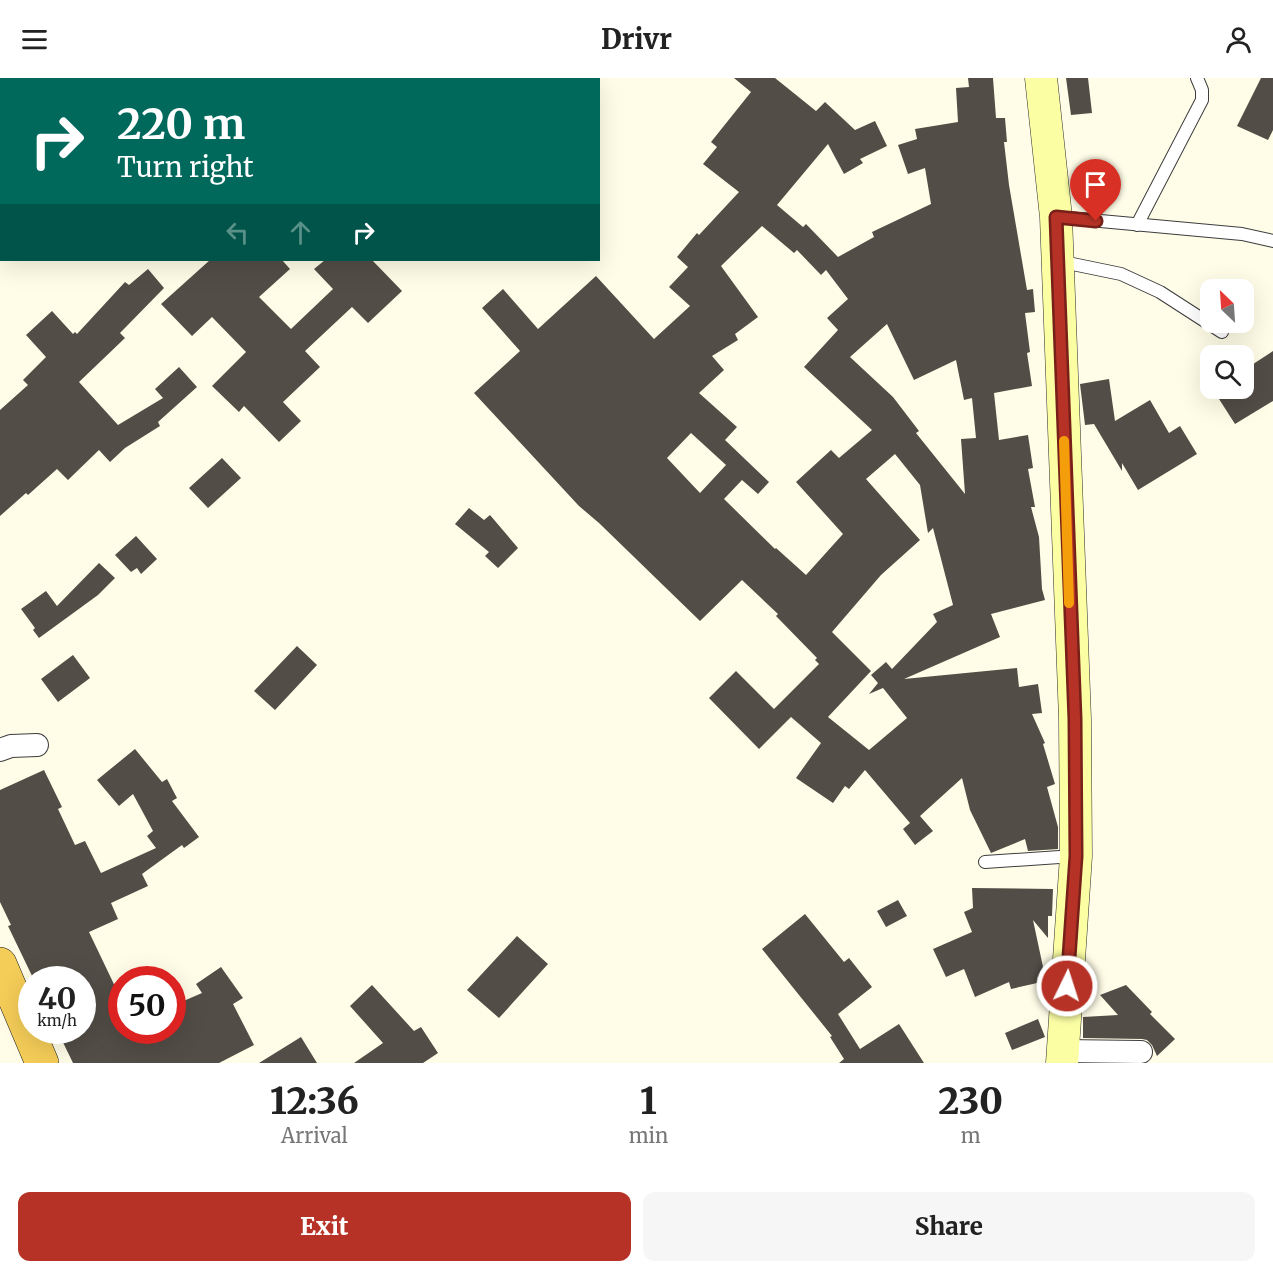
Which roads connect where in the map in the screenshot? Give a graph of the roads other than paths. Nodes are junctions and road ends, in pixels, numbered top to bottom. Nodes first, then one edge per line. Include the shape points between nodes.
1 (1041, 78) edge
2 (1197, 78) edge
3 (1056, 217) junction
4 (1137, 225) junction
5 (1273, 241) edge
6 (1057, 260) junction
7 (1200, 318) edge
8 (37, 745) dead end
9 (0, 750) edge
10 (1076, 856) junction
11 (985, 862) dead end
12 (0, 964) edge
13 (1141, 1052) dead end
14 (1063, 1057) edge
15 (42, 1063) edge

1 - 3 main road
2 - 4 lane via 1202,100
3 - 4 lane
3 - 6 main road
4 - 5 lane via 1242,234
6 - 7 lane via 1121,274 1160,292
6 - 10 main road via 1075,719
8 - 9 street
10 - 11 lane
10 - 14 main road
12 - 15 highway
13 - 14 street

